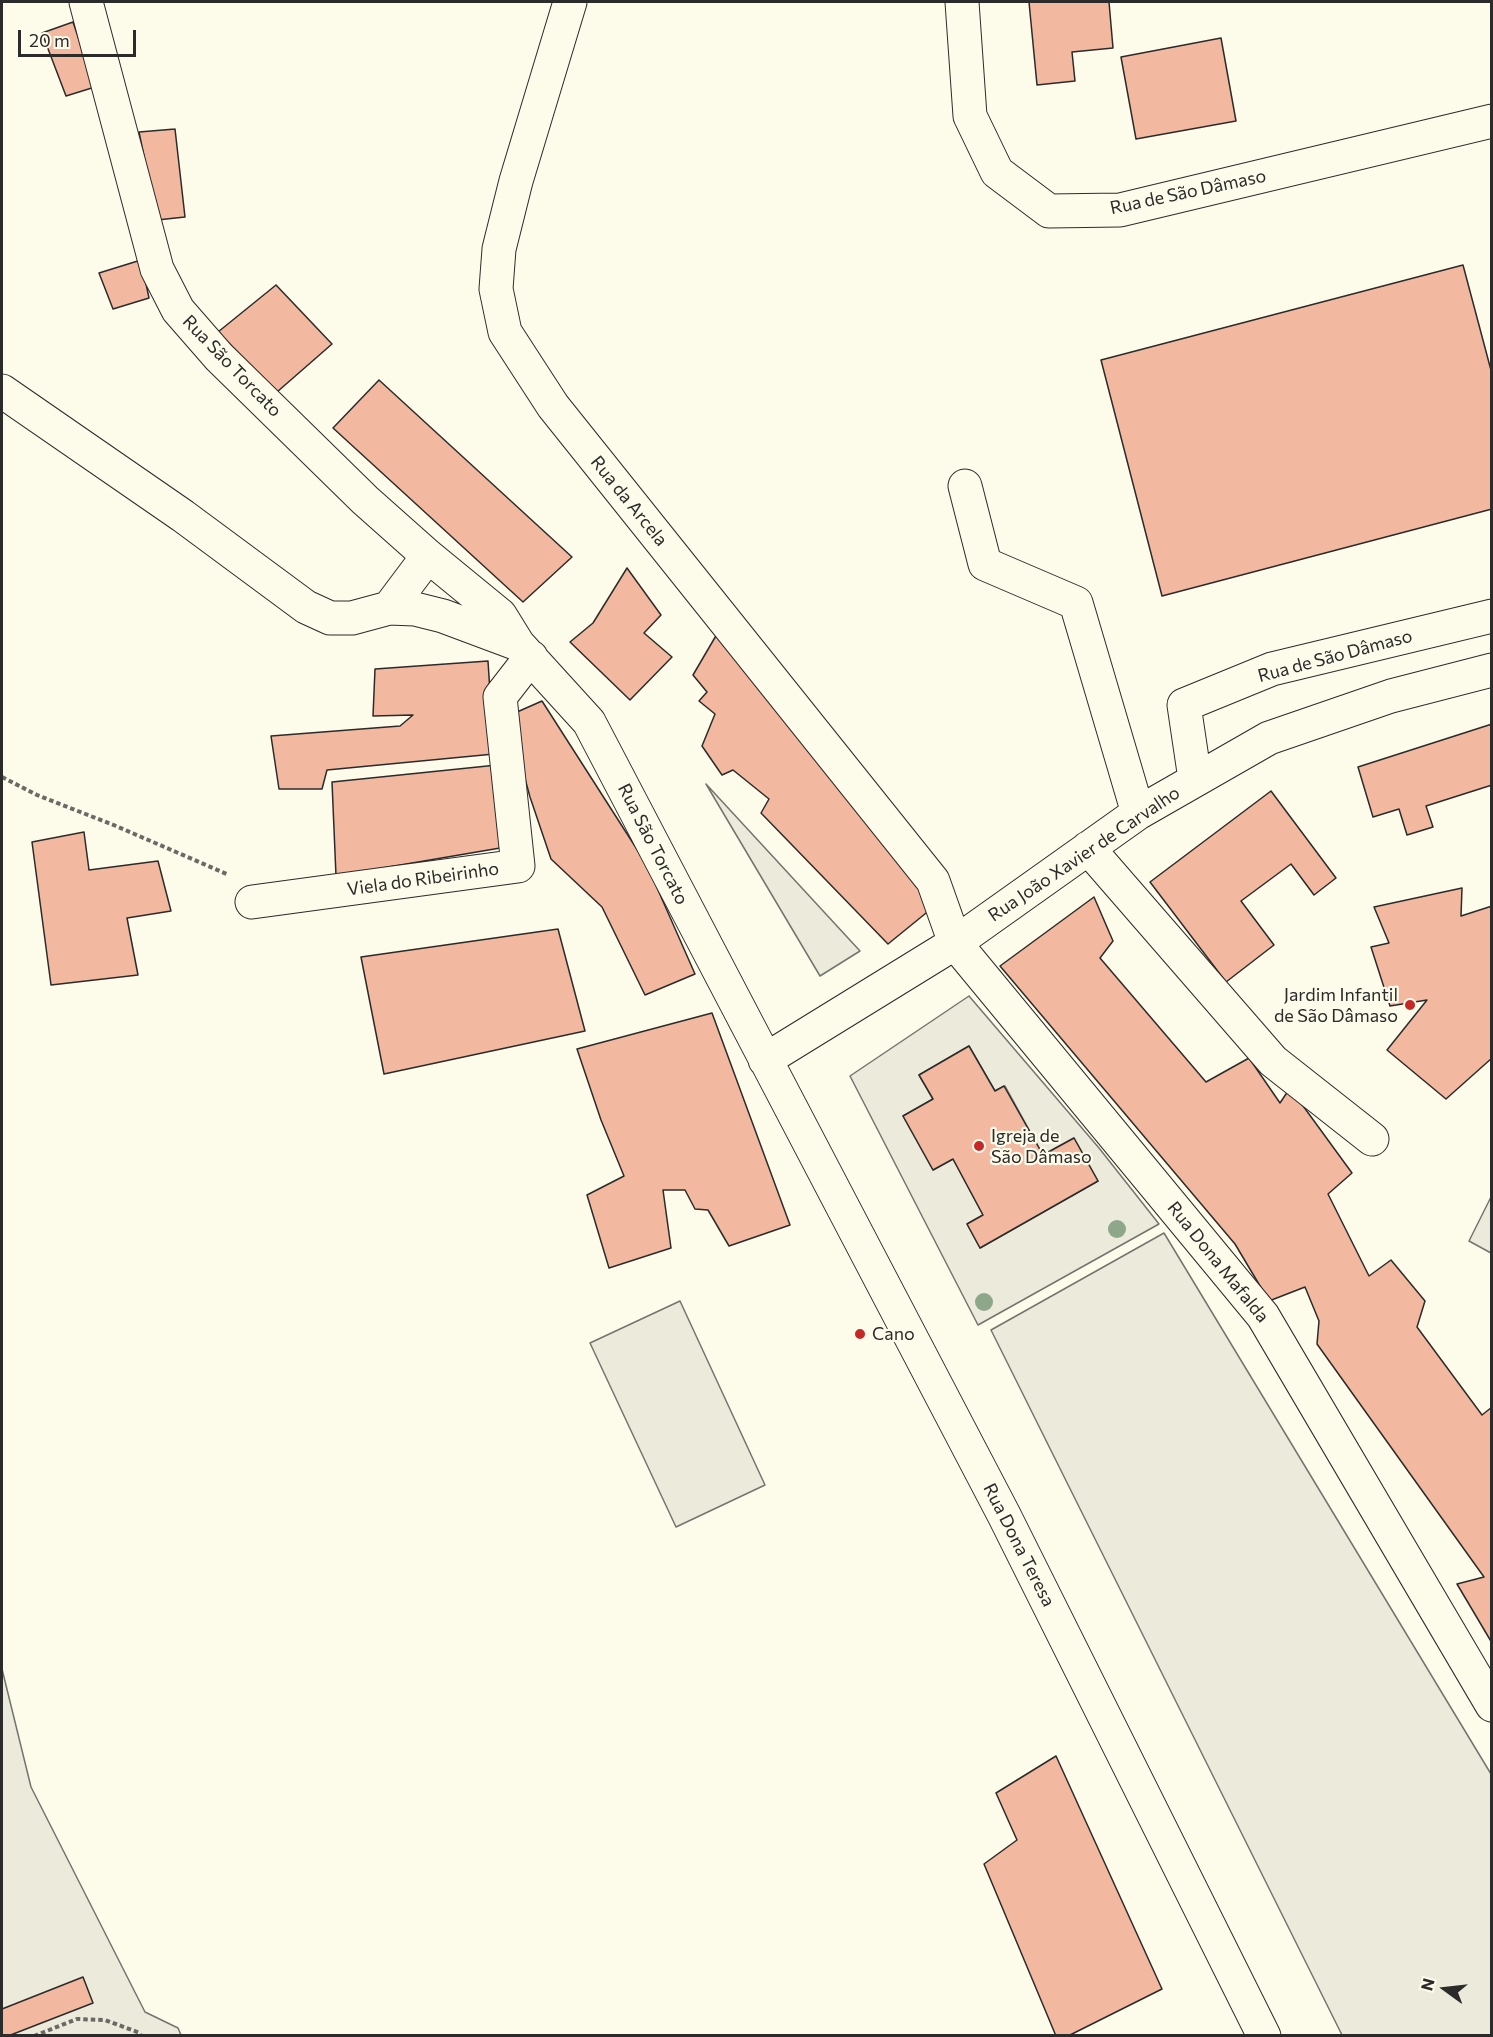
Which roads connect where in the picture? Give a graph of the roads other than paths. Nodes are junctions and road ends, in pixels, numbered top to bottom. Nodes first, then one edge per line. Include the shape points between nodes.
1 (86, 2) edge
2 (570, 2) edge
3 (962, 2) edge
4 (1491, 121) edge
5 (2, 392) edge
6 (965, 486) dead end
7 (428, 556) junction
8 (389, 608) junction
9 (1491, 616) edge
10 (525, 651) junction
11 (1491, 670) edge
12 (1196, 779) junction
13 (1138, 813) junction
14 (1088, 848) junction
15 (264, 900) road end
16 (955, 943) junction
17 (765, 1060) junction
18 (1372, 1139) dead end
19 (1491, 1705) edge
20 (1264, 2036) edge

1 - 7 street, Rua São Torcato via 157,269 178,310 219,357
2 - 16 street, Rua da Arcela via 499,249 496,288 505,332 560,415 933,881
3 - 4 street, Rua de São Dâmaso via 970,116 997,172 1048,211 1120,210
5 - 8 street, Rua São Torcato via 183,516 306,607 330,618 352,618
6 - 13 street via 985,564 1076,603
7 - 8 street
7 - 10 street, Rua São Torcato via 500,615
8 - 10 street, Rua São Torcato via 443,616
9 - 12 street, Rua de São Dâmaso via 1272,669 1184,705
10 - 15 street, Viela do Ribeirinho via 500,697 518,866
10 - 17 street, Rua São Torcato via 589,722
11 - 12 street, Rua João Xavier de Carvalho via 1391,696 1269,738
12 - 13 street, Rua João Xavier de Carvalho
13 - 14 street, Rua João Xavier de Carvalho
14 - 16 street, Rua João Xavier de Carvalho
14 - 18 street via 1272,1061
16 - 17 street, Rua João Xavier de Carvalho
16 - 19 street, Rua Dona Mafalda via 1263,1316
17 - 20 street, Rua Dona Teresa via 1004,1515

